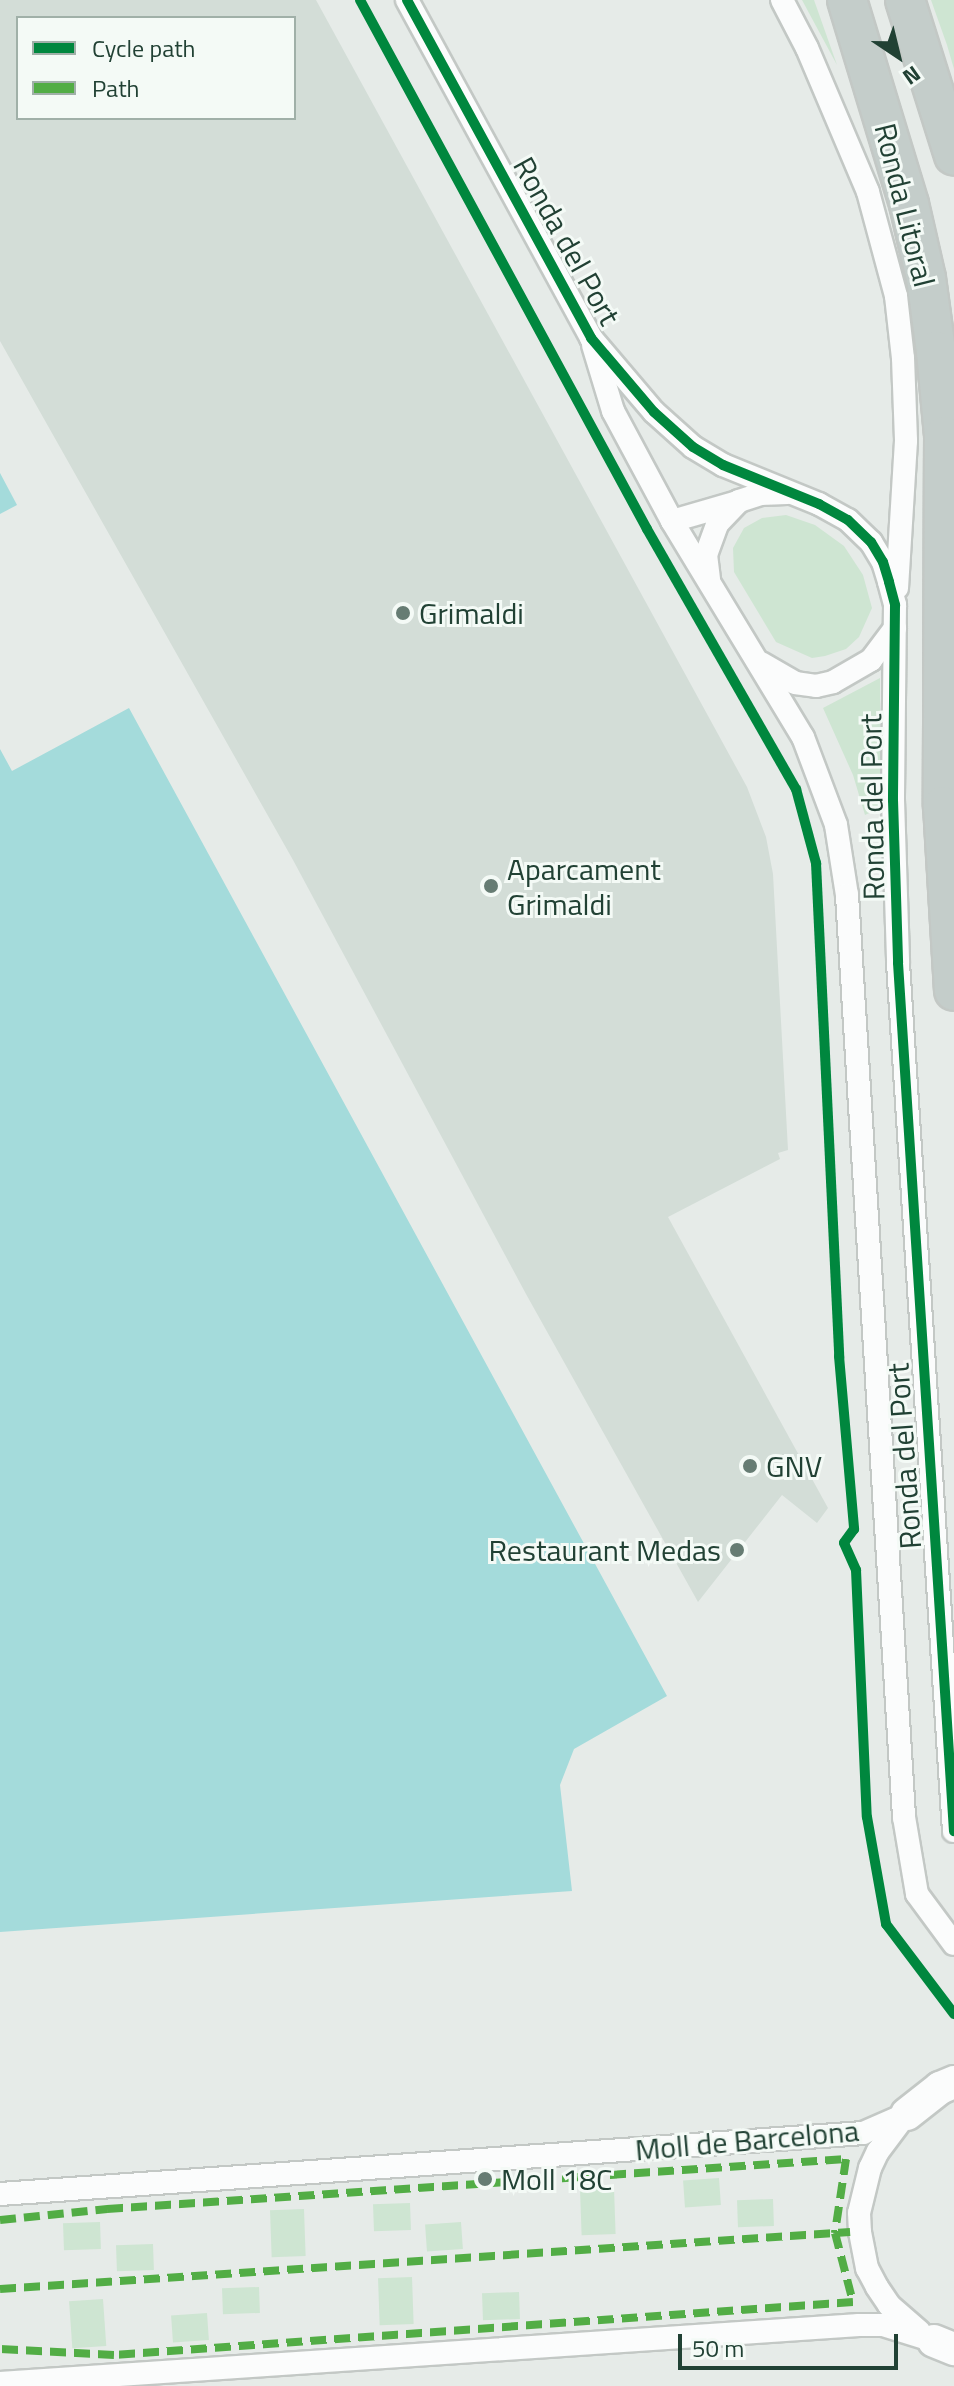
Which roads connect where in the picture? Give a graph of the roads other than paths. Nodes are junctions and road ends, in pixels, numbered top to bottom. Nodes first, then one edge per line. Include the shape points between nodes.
1 (407, 0) edge
2 (782, 0) edge
3 (847, 0) edge
4 (905, 0) edge
5 (954, 155) edge
6 (591, 338) junction
7 (792, 493) junction
8 (739, 501) junction
9 (672, 521) junction
10 (709, 583) junction
11 (895, 605) junction
12 (895, 628) junction
13 (756, 660) junction
14 (954, 991) edge
15 (954, 1831) edge
16 (954, 1944) edge
17 (954, 2082) edge
18 (907, 2114) junction
19 (0, 2194) edge
20 (944, 2345) edge
21 (0, 2383) edge

1 - 6 street, Ronda del Port
2 - 11 street via 868,192 896,296 906,441
3 - 14 highway, Ronda Litoral via 909,204 936,351 944,436 943,806
4 - 5 highway, Ronda Litoral
6 - 7 street, Ronda del Port via 654,412 693,447
6 - 9 street, Ronda del Port via 613,411
7 - 8 street
7 - 11 street, Ronda del Port via 848,520 871,542 883,562
8 - 9 street
8 - 10 street via 717,524 709,542
9 - 10 street, Ronda del Port
10 - 13 street, Ronda del Port
11 - 12 street, Ronda del Port
12 - 13 street, Ronda del Port via 871,660 816,686 795,683
12 - 15 street, Ronda del Port via 898,963
13 - 16 street, Ronda del Port via 803,737 842,855 904,1817 917,1894
17 - 18 main road
18 - 19 street, Moll de Barcelona via 863,2133
18 - 20 street, Moll de Barcelona via 870,2168 860,2232 867,2268 889,2305 905,2322
20 - 21 street, Moll de Barcelona via 883,2325 859,2325

